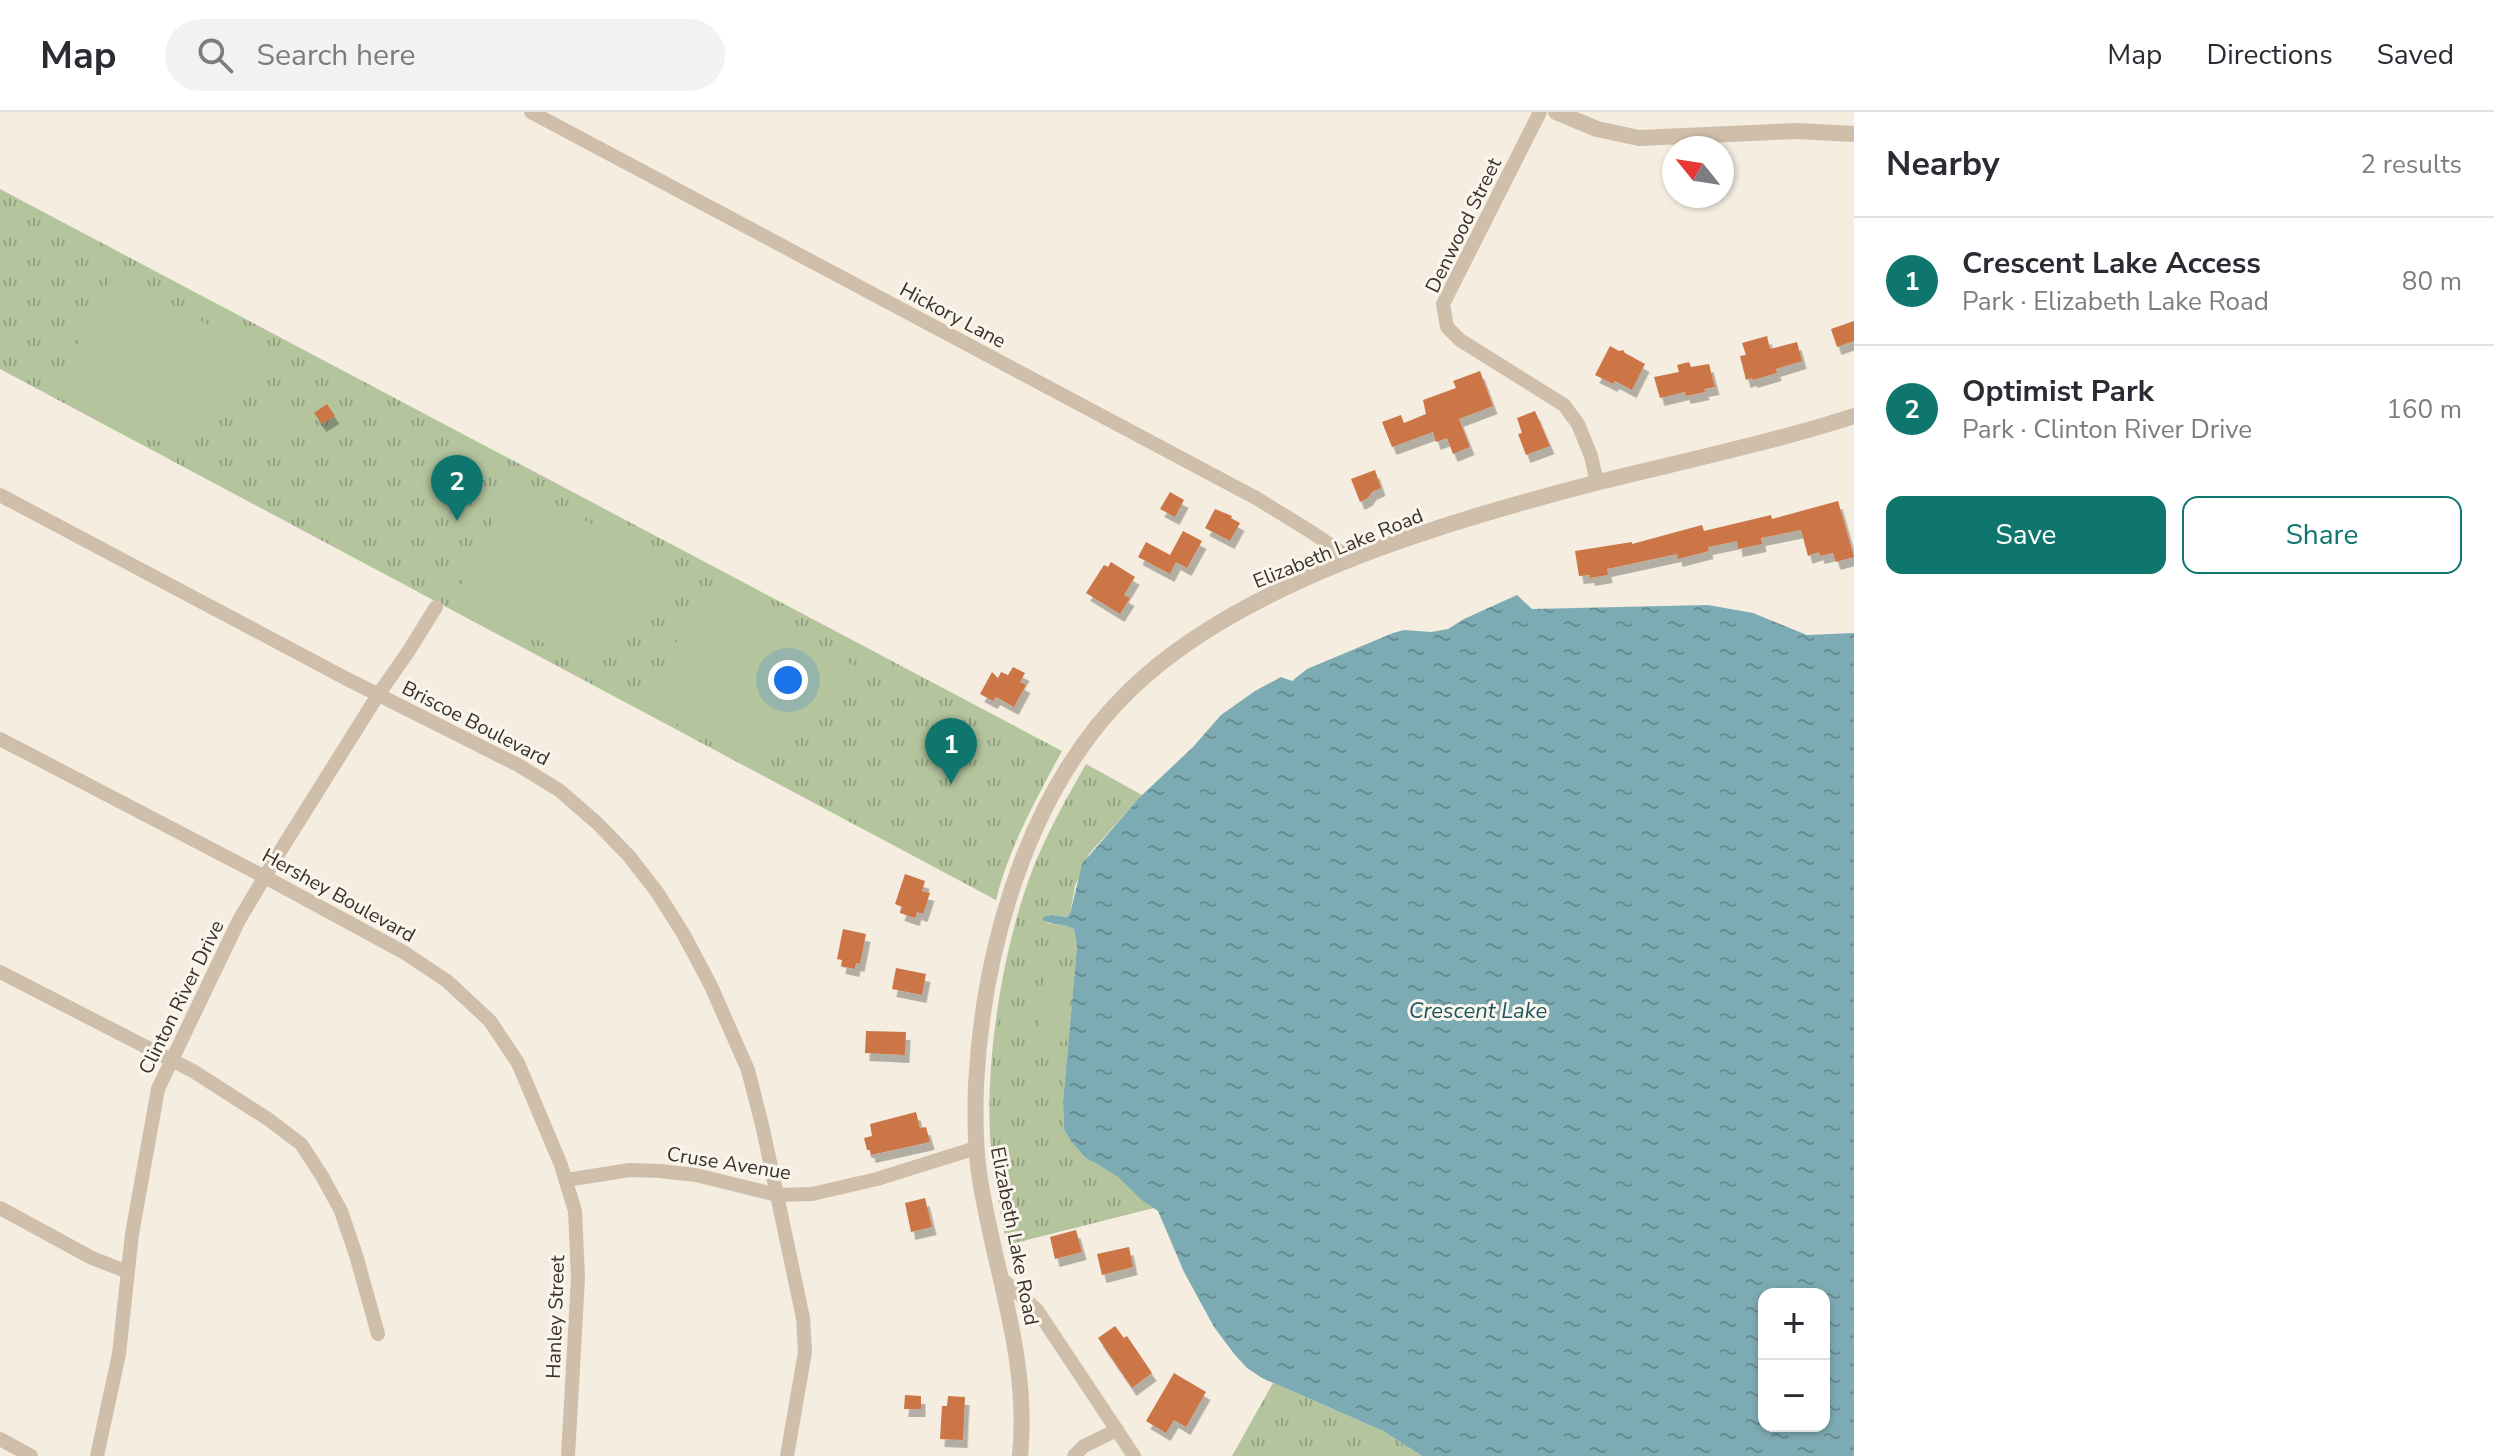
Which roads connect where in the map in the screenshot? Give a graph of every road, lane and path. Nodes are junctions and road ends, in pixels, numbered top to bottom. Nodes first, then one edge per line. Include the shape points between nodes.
1 (531, 112) edge
2 (1540, 112) edge
3 (1556, 112) edge
4 (1854, 134) edge
5 (1854, 416) edge
6 (1597, 483) junction
7 (0, 495) edge
8 (1352, 560) junction
9 (436, 607) dead end
10 (378, 695) junction
11 (0, 739) edge
12 (265, 877) junction
13 (0, 972) edge
14 (172, 1061) junction
15 (976, 1148) junction
16 (566, 1180) junction
17 (777, 1195) junction
18 (0, 1208) edge
19 (128, 1272) junction
20 (1002, 1279) junction
21 (378, 1334) dead end
22 (1117, 1430) junction
23 (0, 1439) edge
24 (31, 1456) edge
25 (97, 1456) edge
26 (568, 1456) edge
27 (787, 1456) edge
28 (1020, 1456) edge
29 (1074, 1456) edge
30 (1134, 1456) edge

1 - 8 street, Hickory Lane via 1256,498
2 - 6 street, Denwood Street via 1443,304 1447,327 1460,340 1572,414
3 - 4 street via 1639,138 1797,131
5 - 6 street, Elizabeth Lake Road
6 - 8 street, Elizabeth Lake Road
7 - 10 street, Briscoe Boulevard
8 - 15 street, Elizabeth Lake Road via 1242,610 1170,656 1117,703 1074,760 1031,842 1000,931 979,1048
9 - 10 street, Clinton River Drive
10 - 12 street, Clinton River Drive
10 - 17 street, Briscoe Boulevard via 559,790 629,856 684,935 728,1023 748,1070
11 - 12 street, Hershey Boulevard
12 - 14 street, Clinton River Drive
12 - 16 street, Hershey Boulevard via 405,953 447,981 490,1021 518,1063
13 - 14 street
14 - 19 street, Clinton River Drive via 158,1089
14 - 21 street via 228,1091 301,1144 341,1211
15 - 17 street, Cruse Avenue via 877,1179 812,1194
15 - 20 street, Elizabeth Lake Road
16 - 17 street, Cruse Avenue via 660,1171
16 - 26 street, Hanley Street via 575,1211 578,1278
17 - 27 street, Briscoe Boulevard via 803,1318 805,1352
18 - 19 street
19 - 25 street, Clinton River Drive via 119,1354
20 - 22 street via 1037,1310
20 - 28 street, Elizabeth Lake Road via 1020,1374
22 - 29 street
22 - 30 street
23 - 24 street

